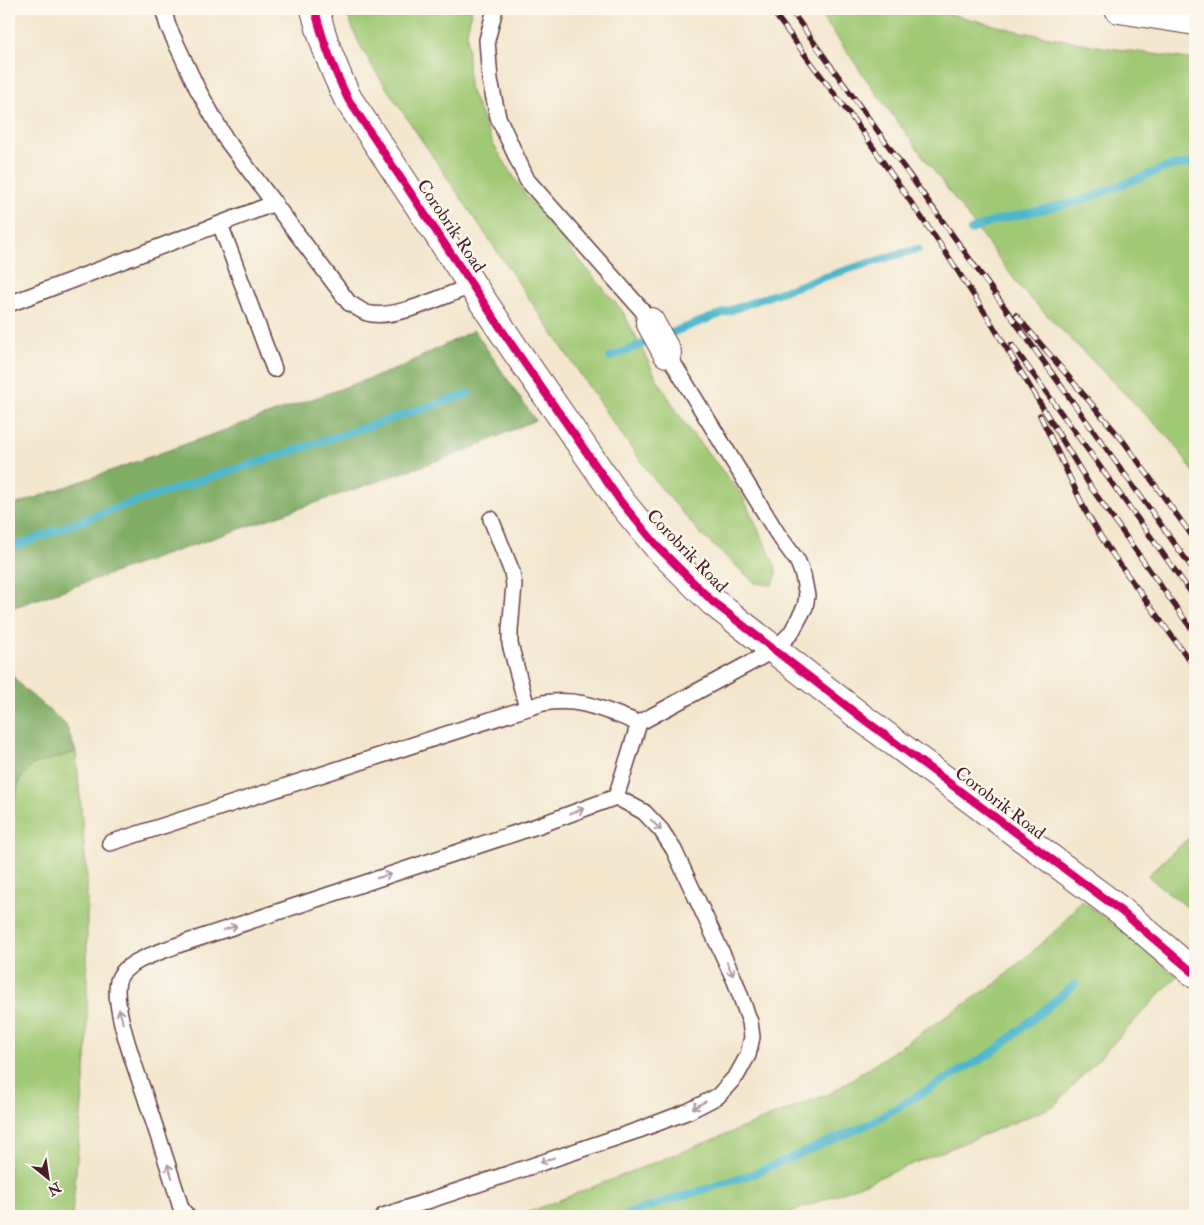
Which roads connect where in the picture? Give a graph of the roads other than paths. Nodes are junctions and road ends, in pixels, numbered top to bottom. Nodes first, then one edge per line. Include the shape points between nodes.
1 (163, 9) edge
2 (315, 9) edge
3 (495, 9) edge
4 (1119, 9) edge
5 (1195, 21) edge
6 (275, 203) junction
7 (220, 224) junction
8 (473, 285) junction
9 (9, 304) edge
10 (650, 322) joint
11 (667, 353) joint
12 (274, 369) dead end
13 (491, 519) dead end
14 (774, 650) junction
15 (527, 708) junction
16 (639, 723) junction
17 (616, 797) junction
18 (110, 843) dead end
19 (1195, 974) edge
20 (187, 1216) edge
21 (383, 1216) edge

1 - 6 lane via 196,88 224,138
2 - 8 street, Corobrik Road via 320,33 348,99
3 - 10 lane via 487,40 490,80 498,118 527,180
4 - 5 street
6 - 7 lane
6 - 8 lane via 349,303 367,313 387,314 409,309
7 - 9 lane
7 - 12 lane
8 - 14 street, Corobrik Road via 621,502 659,548 713,602
10 - 11 street
11 - 14 lane via 798,562 803,575 807,596 805,607 791,633
13 - 15 lane via 512,572 510,644
14 - 16 lane
14 - 19 street, Corobrik Road via 1121,911
15 - 16 lane via 570,701 589,704
15 - 18 lane
16 - 17 lane
20 -> 17 lane via 181,1208 117,1002 118,980 126,970 136,961 175,946
17 -> 21 lane via 644,812 674,850 750,1022 752,1037 748,1056 737,1075 718,1096 689,1111

